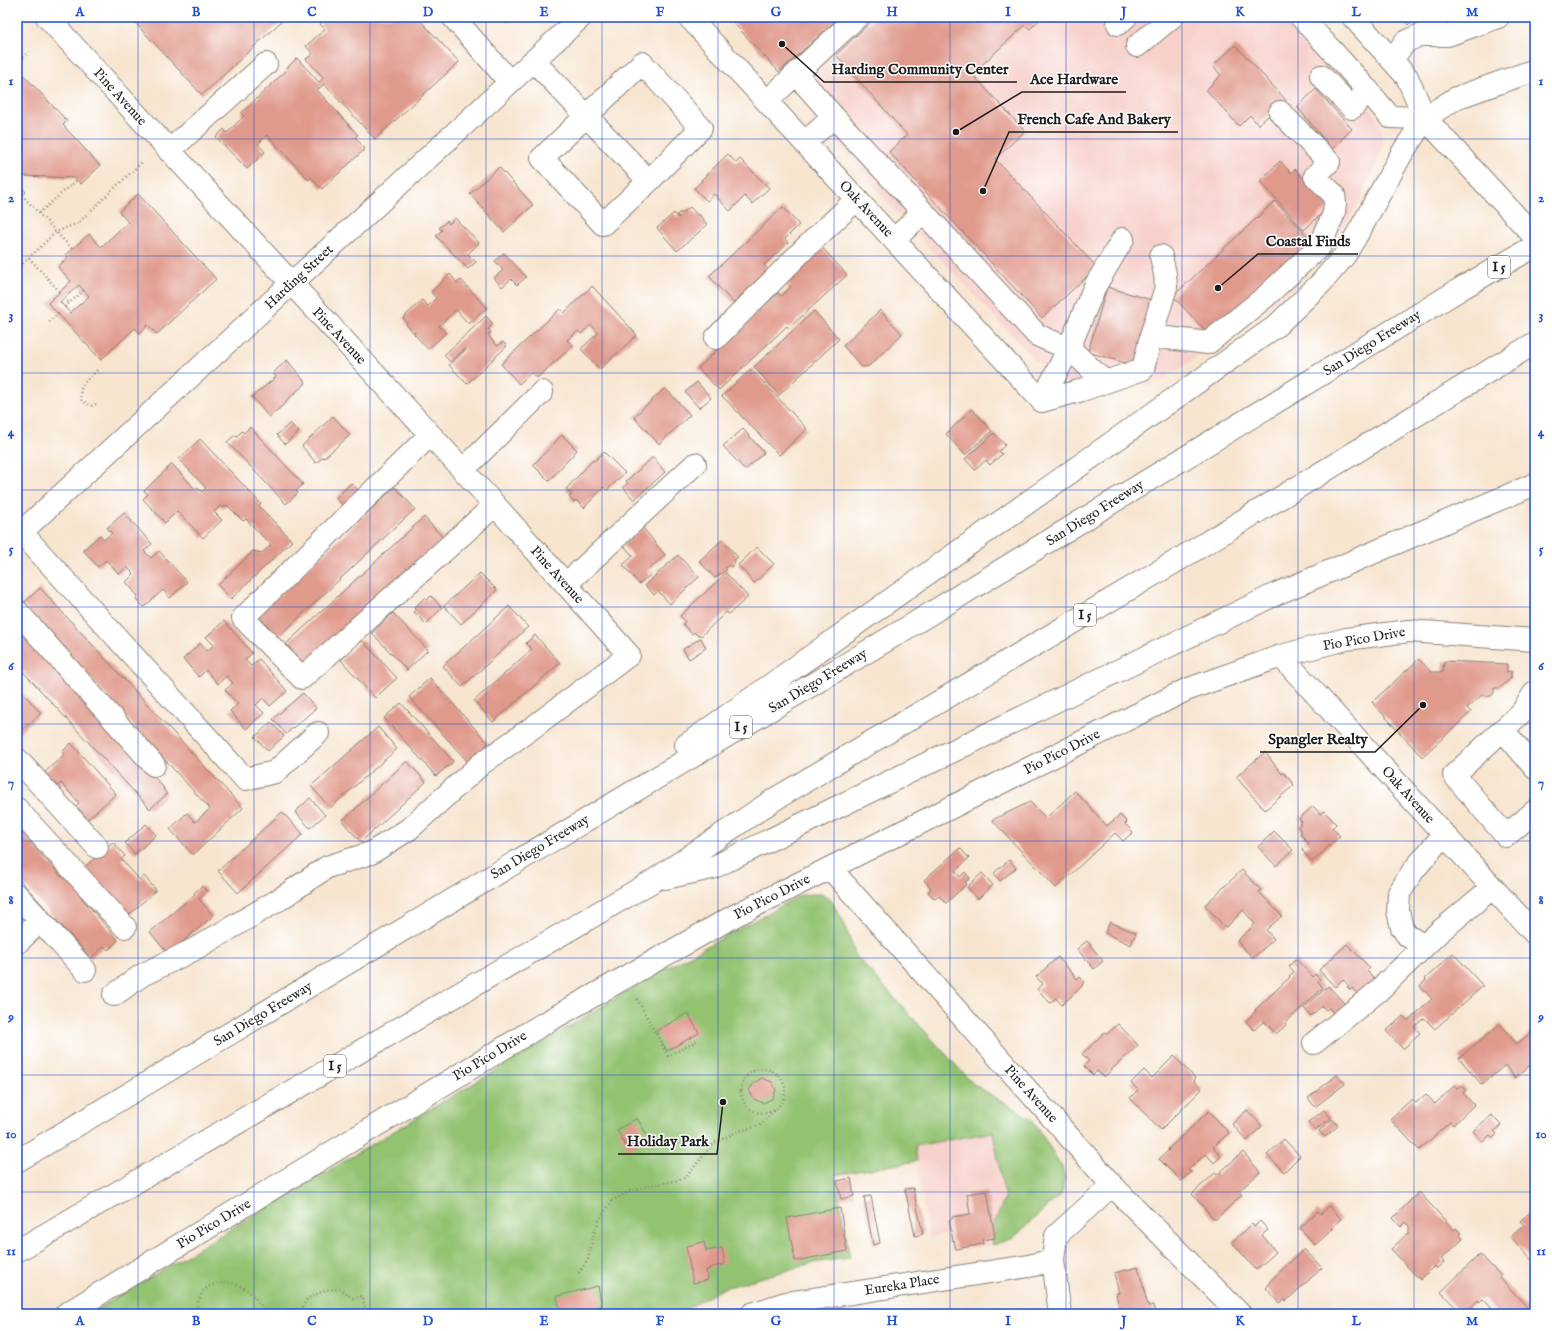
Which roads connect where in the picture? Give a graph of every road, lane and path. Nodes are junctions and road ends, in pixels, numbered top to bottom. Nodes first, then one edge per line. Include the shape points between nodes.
1 (47, 17) edge
2 (453, 17) edge
3 (581, 17) edge
4 (689, 17) edge
5 (857, 17) edge
6 (1172, 17) edge
7 (1301, 17) edge
8 (1354, 17) edge
9 (1498, 17) edge
10 (1136, 46) dead end
11 (29, 52) dead end
12 (1392, 60) junction
13 (534, 61) junction
14 (17, 63) edge
15 (266, 64) dead end
16 (1535, 70) edge
17 (796, 74) junction
18 (1321, 76) dead end
19 (510, 82) junction
20 (1368, 90) junction
21 (767, 101) junction
22 (1280, 112) dead end
23 (587, 116) junction
24 (834, 117) junction
25 (1425, 118) junction
26 (805, 142) junction
27 (169, 151) junction
28 (143, 161) dead end
29 (78, 180) dead end
30 (648, 181) junction
31 (22, 195) dead end
32 (857, 199) junction
33 (924, 212) junction
34 (39, 213) junction
35 (56, 232) junction
36 (1535, 238) edge
37 (1123, 239) dead end
38 (894, 240) junction
39 (1535, 246) edge
40 (72, 249) dead end
41 (1161, 256) dead end
42 (29, 258) junction
43 (17, 269) edge
44 (291, 284) junction
45 (84, 290) dead end
46 (60, 292) dead end
47 (65, 298) dead end
48 (70, 303) junction
49 (65, 307) dead end
50 (59, 313) dead end
51 (49, 322) dead end
52 (1150, 336) junction
53 (716, 338) dead end
54 (1069, 348) junction
55 (1527, 348) edge
56 (97, 370) dead end
57 (1105, 382) junction
58 (542, 392) dead end
59 (1042, 401) junction
60 (96, 404) dead end
61 (430, 435) junction
62 (695, 464) dead end
63 (463, 470) junction
64 (1535, 484) edge
65 (495, 505) junction
66 (19, 534) edge
67 (566, 584) junction
68 (17, 611) edge
69 (1535, 640) edge
70 (1281, 656) junction
71 (1535, 692) edge
72 (1503, 730) junction
73 (318, 733) dead end
74 (17, 759) edge
75 (154, 765) dead end
76 (1535, 768) edge
77 (17, 809) edge
78 (1535, 811) edge
79 (1444, 834) junction
80 (550, 841) junction
81 (97, 847) dead end
82 (830, 868) junction
83 (652, 881) junction
84 (1492, 888) junction
85 (17, 895) edge
86 (40, 921) junction
87 (125, 927) dead end
88 (1535, 934) edge
89 (17, 943) edge
90 (1424, 946) junction
91 (85, 970) dead end
92 (114, 995) dead end
93 (637, 999) dead end
94 (697, 1041) dead end
95 (1314, 1043) dead end
96 (775, 1110) junction
97 (17, 1161) edge
98 (1112, 1185) junction
99 (17, 1252) edge
100 (1053, 1260) junction
101 (579, 1273) dead end
102 (66, 1314) edge
103 (195, 1314) edge
104 (266, 1314) edge
105 (298, 1314) edge
106 (361, 1314) edge
107 (752, 1314) edge
108 (1060, 1314) edge
109 (1240, 1314) edge

1 - 27 main road, Pine Avenue
2 - 19 main road
3 - 13 main road, Harding Street
4 - 21 main road, Oak Avenue
5 - 17 main road
6 - 10 main road
7 - 20 main road
8 - 12 main road
9 - 12 main road via 1448,35 1420,35 1405,42
11 - 14 path
12 - 25 main road via 1407,77
13 - 19 main road, Harding Street
13 - 23 main road
15 - 27 main road
16 - 25 main road via 1456,98
17 - 21 main road
17 - 24 main road
18 - 20 main road via 1352,108
19 - 44 main road, Harding Street
20 - 25 main road via 1390,117
21 - 26 main road, Oak Avenue
22 - 52 main road via 1329,162 1315,176 1334,195 1335,203 1334,213 1320,246 1265,297 1208,343
23 - 30 main road
23 - 30 main road via 542,158 603,224
23 - 30 main road via 642,63 701,128
24 - 26 main road
24 - 33 main road
25 - 36 main road
25 - 80 main road via 1344,255 1321,282 1275,327
26 - 32 main road, Oak Avenue
27 - 44 main road, Pine Avenue
28 - 35 path via 78,223
29 - 34 path
31 - 34 path
32 - 38 main road, Oak Avenue
32 - 53 main road
33 - 38 main road
33 - 54 main road via 1037,335
34 - 35 path
35 - 40 path
35 - 42 path
37 - 54 main road via 1095,286
38 - 59 main road, Oak Avenue
39 - 80 main road, San Diego Freeway / I 5 via 1462,288 910,626
41 - 52 main road via 1166,287
42 - 43 path
42 - 46 path
44 - 61 main road, Pine Avenue
44 - 66 main road, Harding Street
45 - 48 path
47 - 48 path
48 - 49 path
50 - 51 path
52 - 57 main road via 1143,369
54 - 57 main road
54 - 59 main road
55 - 83 main road, I 5 via 1178,560 775,799
56 - 60 path via 79,391 81,400 91,406
57 - 59 main road
58 - 63 main road
61 - 63 main road, Pine Avenue
61 - 65 main road via 243,618 302,678
62 - 67 main road
63 - 65 main road, Pine Avenue
64 - 83 main road via 1276,594 712,868
65 - 67 main road, Pine Avenue
66 - 73 main road via 245,779 275,772
67 - 92 main road, Pine Avenue via 630,656 481,764 409,829 371,853 327,867 280,899 193,950 142,975
68 - 75 main road
69 - 70 main road, Pio Pico Drive via 1409,631 1346,639
70 - 79 main road, Oak Avenue
70 - 82 main road, Pio Pico Drive via 1186,690
71 - 72 main road via 1522,712
72 - 76 main road
72 - 78 main road via 1454,774 1506,836
74 - 81 main road
77 - 87 main road
79 - 84 main road, Oak Avenue
79 - 90 main road via 1413,871 1399,893 1398,911 1402,928 1408,936
80 - 97 main road, San Diego Freeway / I 5
82 - 98 main road, Pine Avenue
82 - 102 main road, Pio Pico Drive via 734,916 543,1024
83 - 99 main road, I 5
84 - 88 main road, Oak Avenue
84 - 90 main road
85 - 86 main road
86 - 89 main road
86 - 91 main road
90 - 95 main road via 1377,992
93 - 94 path via 668,1056
96 - 96 path via 784,1099 785,1084 776,1072 770,1069 755,1069 744,1079 741,1086 743,1100 747,1107 760,1113
96 - 101 path via 759,1126 736,1132 713,1144 686,1177 676,1182 635,1189 612,1201 600,1218 588,1259
98 - 100 main road via 1056,1236
98 - 109 main road, Pine Avenue
100 - 107 main road, Eureka Place via 1029,1266 786,1303
100 - 108 main road
103 - 104 path via 202,1293 213,1285 229,1282 244,1288 256,1299
105 - 106 path via 307,1299 325,1290 341,1289 352,1298 362,1296 366,1311 360,1312

